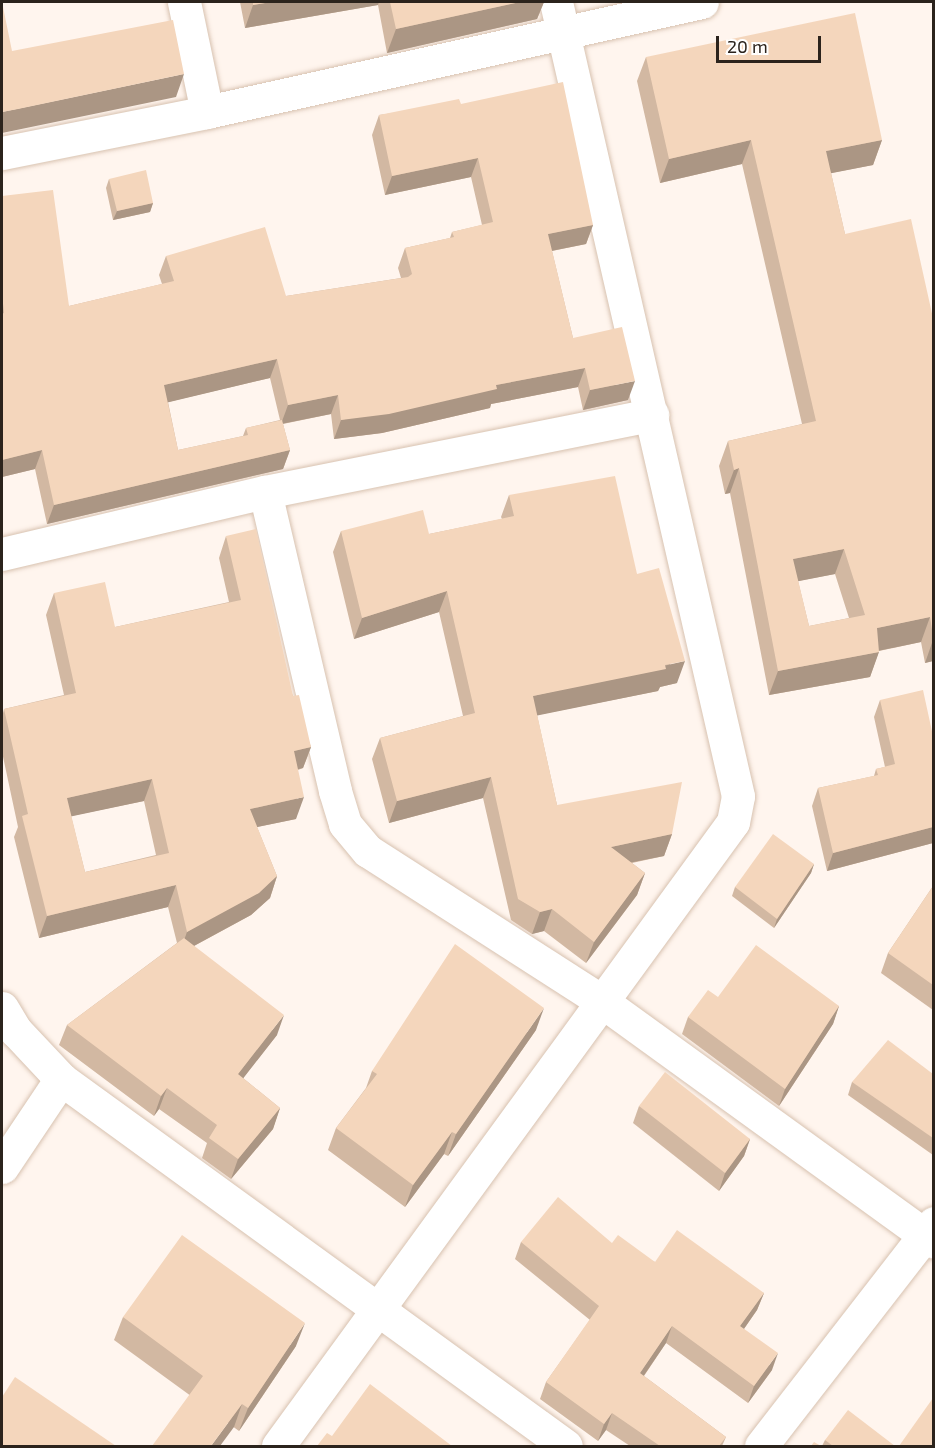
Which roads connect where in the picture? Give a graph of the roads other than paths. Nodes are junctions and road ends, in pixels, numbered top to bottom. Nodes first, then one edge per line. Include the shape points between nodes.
1 (184, 2) edge
2 (702, 2) edge
3 (559, 17) edge
4 (207, 112) junction
5 (2, 153) edge
6 (652, 415) junction
7 (264, 492) junction
8 (2, 555) edge
9 (600, 1000) junction
10 (2, 1008) edge
11 (62, 1079) junction
12 (2, 1167) edge
13 (930, 1234) edge
14 (379, 1310) junction
15 (278, 1446) edge
16 (566, 1446) edge
17 (761, 1446) edge

1 - 4 street
2 - 3 street
3 - 4 street
3 - 6 street
4 - 5 street
6 - 7 street
6 - 9 street via 738,796 733,822
7 - 8 street
7 - 9 street via 345,824 368,851
9 - 13 street
9 - 14 street
10 - 11 street via 16,1031
11 - 12 street
11 - 14 street
13 - 17 street
14 - 15 street
14 - 16 street

